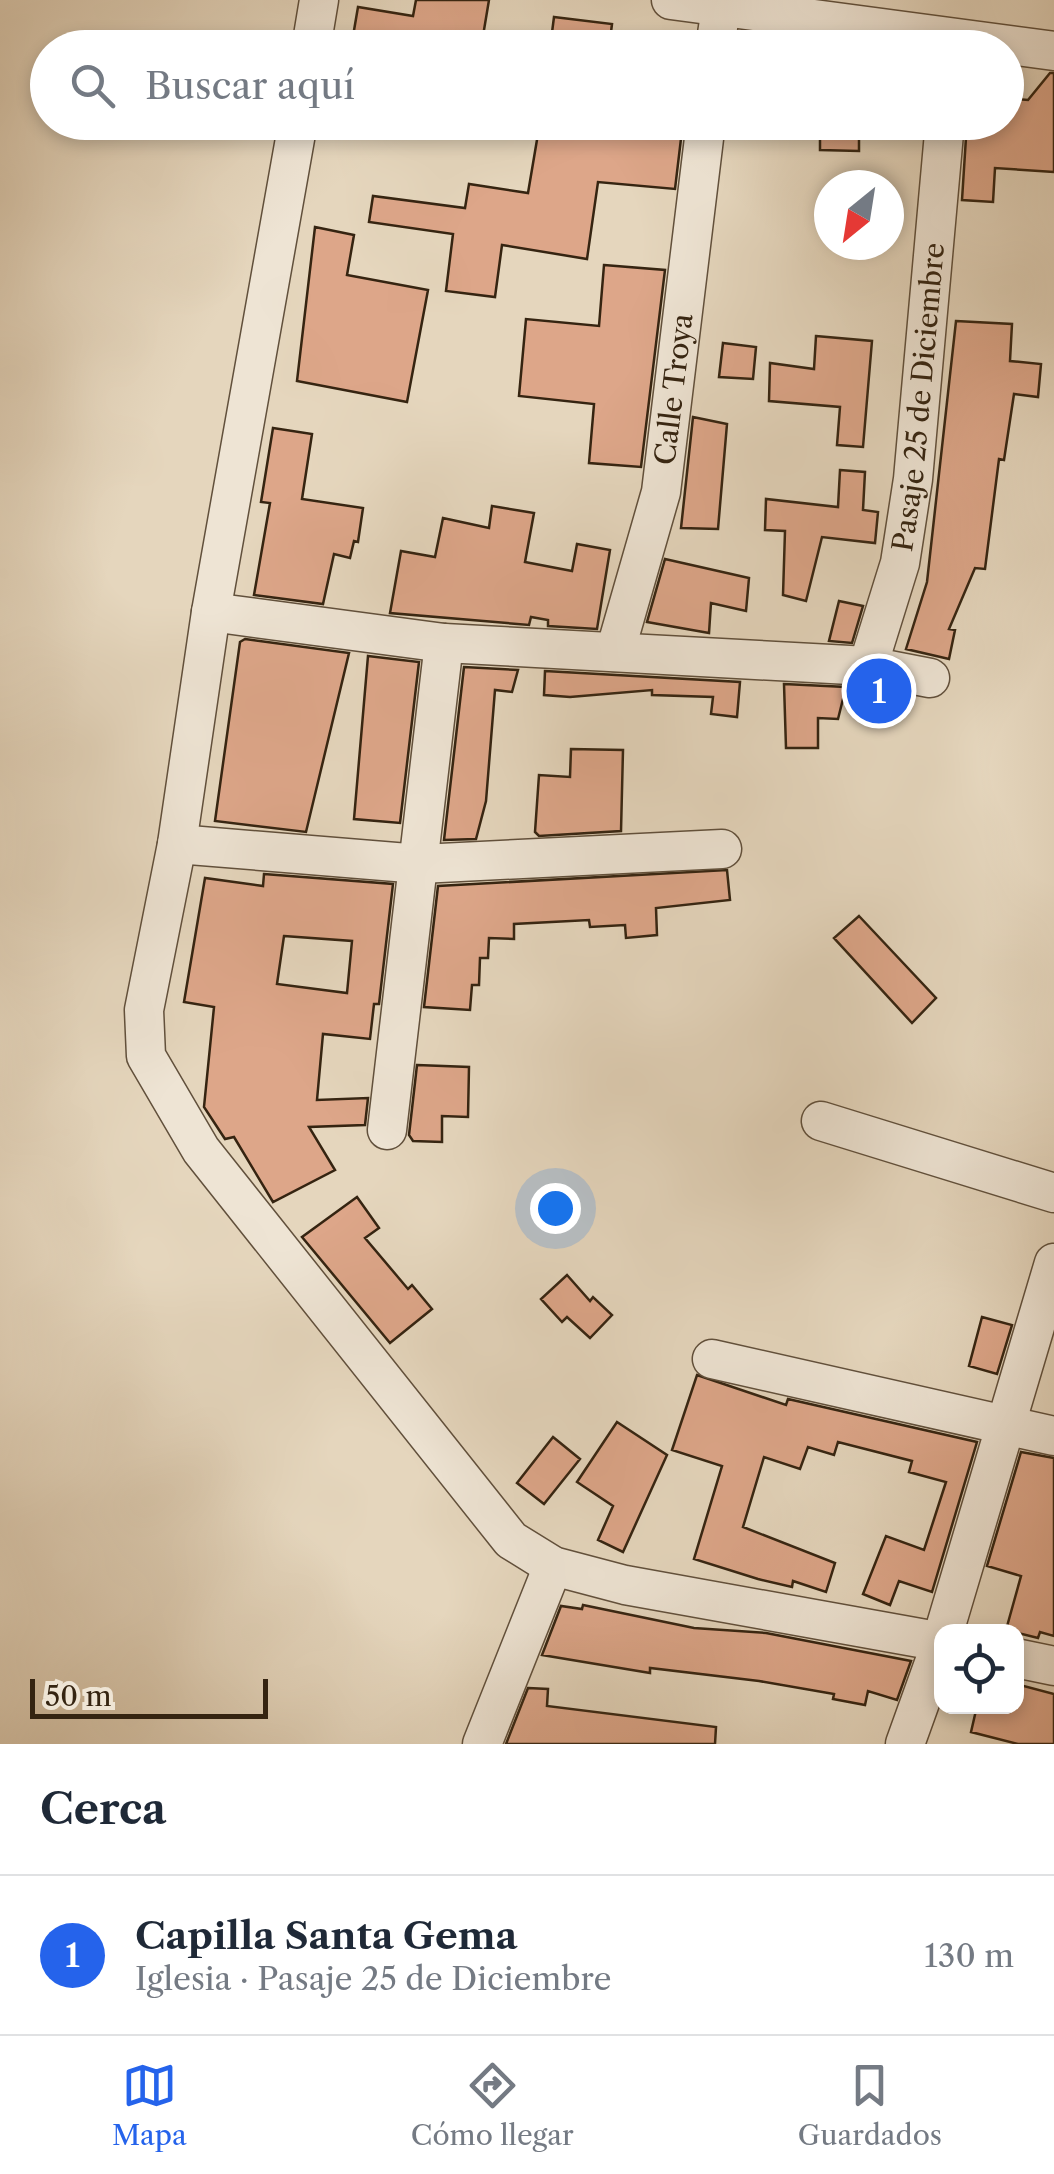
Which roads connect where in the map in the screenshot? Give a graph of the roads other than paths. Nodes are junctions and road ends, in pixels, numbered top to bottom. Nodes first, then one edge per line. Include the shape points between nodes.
1 (320, 0) edge
2 (671, 0) edge
3 (721, 7) junction
4 (314, 30) edge
5 (718, 30) edge
6 (873, 30) edge
7 (1024, 48) edge
8 (1054, 51) edge
9 (295, 140) edge
10 (704, 140) edge
11 (944, 140) edge
12 (212, 612) junction
13 (444, 643) junction
14 (615, 652) junction
15 (868, 666) junction
16 (930, 678) dead end
17 (177, 844) junction
18 (722, 848) dead end
19 (420, 864) junction
20 (822, 1121) dead end
21 (387, 1130) dead end
22 (1054, 1193) edge
23 (1054, 1263) edge
24 (712, 1359) dead end
25 (1008, 1426) junction
26 (1054, 1436) edge
27 (553, 1566) junction
28 (946, 1624) edge
29 (934, 1641) edge
30 (1024, 1660) edge
31 (934, 1662) edge
32 (1054, 1666) edge
33 (482, 1744) edge
34 (905, 1744) edge

1 - 4 street
2 - 3 street
3 - 5 street
3 - 6 street
7 - 8 street
9 - 12 street
10 - 14 street, Calle Troya via 661,492
11 - 15 street, Pasaje 25 de Diciembre via 900,564
12 - 13 street
12 - 17 street
13 - 14 street
13 - 19 street
14 - 15 street
15 - 16 street
17 - 19 street
17 - 27 street via 144,1010 146,1056 200,1150 476,1499 511,1540
18 - 19 street
19 - 21 street
20 - 22 street
23 - 25 street
24 - 25 street
25 - 26 street
25 - 28 street
27 - 29 street
27 - 33 street
30 - 32 street
31 - 34 street

